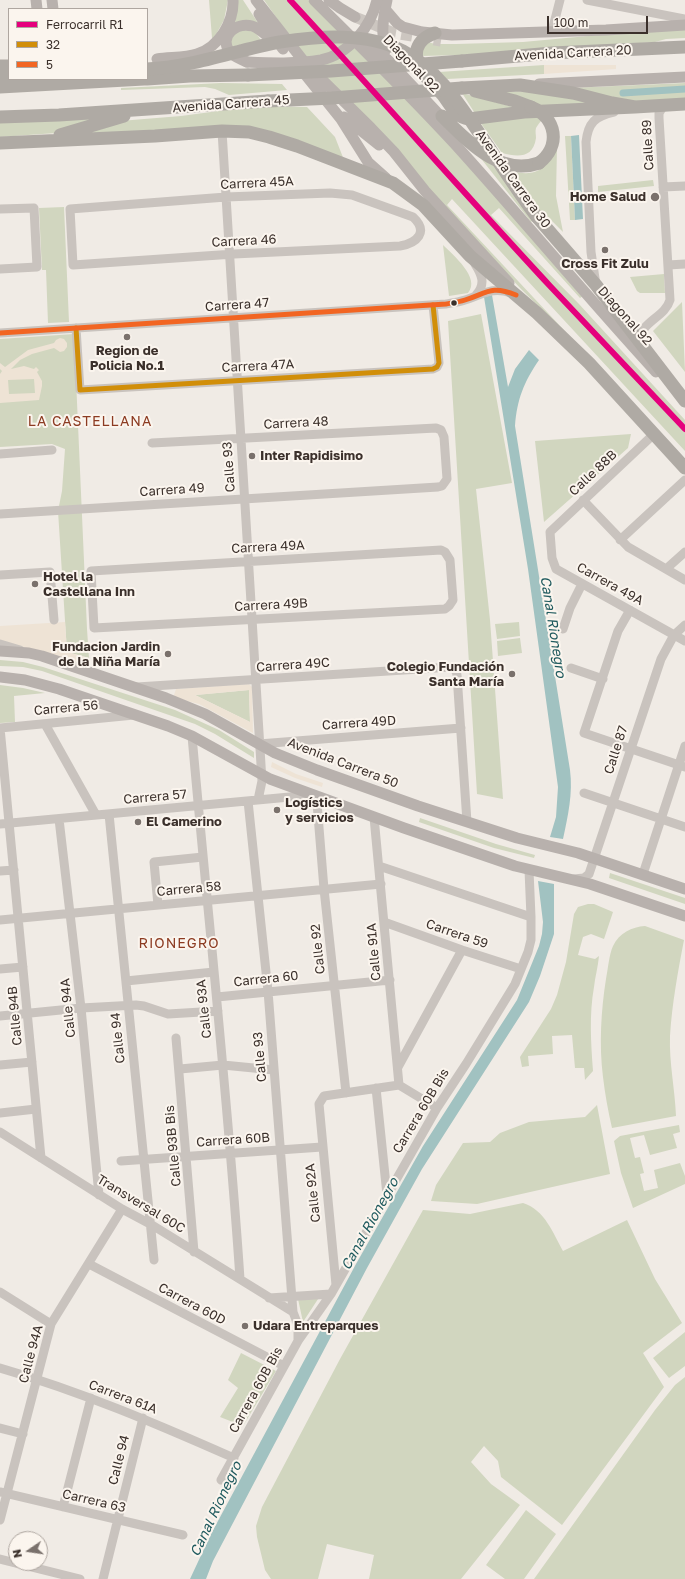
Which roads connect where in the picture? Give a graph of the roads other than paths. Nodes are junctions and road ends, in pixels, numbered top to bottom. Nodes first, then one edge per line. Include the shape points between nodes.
1 (232, 0) edge
2 (250, 0) edge
3 (256, 0) edge
4 (377, 0) edge
5 (560, 0) edge
6 (587, 0) edge
7 (321, 2) edge
8 (386, 4) edge
9 (355, 17) tunnel mouth
10 (685, 19) edge
11 (685, 25) edge
12 (606, 30) junction
13 (552, 31) junction
14 (438, 37) junction
15 (685, 47) edge
16 (284, 49) junction
17 (150, 60) edge
18 (389, 61) junction
19 (462, 61) joint
20 (148, 69) edge
21 (248, 69) junction
22 (190, 76) junction
23 (685, 77) edge
24 (148, 79) edge
25 (126, 80) edge
26 (520, 85) junction
27 (0, 87) edge
28 (462, 88) junction
29 (329, 103) junction
30 (685, 104) edge
31 (664, 105) junction
32 (635, 107) junction
33 (153, 109) junction
34 (442, 116) junction
35 (0, 117) edge
36 (222, 131) junction
37 (43, 140) junction
38 (0, 143) edge
39 (414, 178) junction
40 (393, 183) junction
41 (685, 186) edge
42 (663, 187) junction
43 (498, 192) junction
44 (226, 197) junction
45 (0, 209) edge
46 (416, 241) joint
47 (229, 254) junction
48 (470, 256) junction
49 (73, 264) joint
50 (685, 264) edge
51 (668, 265) junction
52 (0, 269) edge
53 (596, 285) junction
54 (516, 295) junction
55 (475, 296) junction
56 (433, 305) junction
57 (537, 313) junction
58 (233, 318) junction
59 (76, 328) junction
60 (0, 332) edge
61 (639, 340) junction
62 (237, 381) junction
63 (685, 402) edge
64 (654, 434) junction
65 (240, 439) junction
66 (152, 443) dead end
67 (52, 450) dead end
68 (0, 454) edge
69 (685, 468) edge
70 (685, 480) edge
71 (442, 486) joint
72 (244, 499) junction
73 (583, 500) junction
74 (0, 514) edge
75 (550, 532) joint
76 (620, 540) junction
77 (685, 552) edge
78 (248, 561) junction
79 (666, 569) junction
80 (0, 575) edge
81 (685, 580) edge
82 (582, 584) junction
83 (449, 606) joint
84 (630, 610) junction
85 (251, 619) junction
86 (54, 620) dead end
87 (685, 625) edge
88 (94, 628) joint
89 (563, 629) dead end
90 (674, 635) junction
91 (685, 641) edge
92 (0, 644) edge
93 (0, 651) edge
94 (29, 653) junction
95 (571, 668) dead end
96 (0, 677) edge
97 (602, 679) junction
98 (255, 680) junction
99 (134, 687) junction
100 (135, 715) junction
101 (45, 724) junction
102 (0, 728) edge
103 (461, 728) junction
104 (192, 736) junction
105 (259, 744) junction
106 (685, 746) edge
107 (630, 748) junction
108 (682, 766) edge
109 (261, 775) junction
110 (584, 793) dead end
111 (314, 799) junction
112 (258, 800) junction
113 (248, 801) junction
114 (612, 803) junction
115 (198, 806) junction
116 (109, 814) junction
117 (96, 815) junction
118 (374, 817) junction
119 (59, 818) junction
120 (660, 819) junction
121 (466, 822) junction
122 (5, 824) edge
123 (685, 827) edge
124 (203, 857) junction
125 (594, 858) junction
126 (379, 866) junction
127 (14, 870) junction
128 (529, 870) junction
129 (0, 871) edge
130 (643, 874) junction
131 (574, 879) junction
132 (381, 884) junction
133 (324, 889) junction
134 (685, 889) edge
135 (257, 896) junction
136 (206, 900) junction
137 (158, 905) junction
138 (118, 908) junction
139 (71, 913) junction
140 (685, 916) edge
141 (531, 917) junction
142 (18, 918) junction
143 (0, 920) edge
144 (384, 922) junction
145 (462, 950) junction
146 (23, 967) junction
147 (521, 969) junction
148 (0, 970) edge
149 (214, 972) junction
150 (390, 980) junction
151 (126, 981) junction
152 (335, 985) junction
153 (268, 991) junction
154 (217, 997) junction
155 (128, 1006) junction
156 (81, 1008) junction
157 (218, 1011) junction
158 (27, 1012) junction
159 (0, 1016) edge
160 (176, 1038) dead end
161 (32, 1062) junction
162 (0, 1065) edge
163 (223, 1065) junction
164 (398, 1067) junction
165 (180, 1069) junction
166 (274, 1070) junction
167 (399, 1085) junction
168 (376, 1088) junction
169 (346, 1093) junction
170 (436, 1108) junction
171 (36, 1109) junction
172 (0, 1113) edge
173 (0, 1132) edge
174 (322, 1147) junction
175 (281, 1150) junction
176 (231, 1152) junction
177 (187, 1156) junction
178 (42, 1158) junction
179 (145, 1159) junction
180 (121, 1161) dead end
181 (99, 1194) junction
182 (387, 1195) junction
183 (122, 1209) junction
184 (152, 1225) junction
185 (194, 1252) junction
186 (154, 1260) dead end
187 (88, 1264) junction
188 (240, 1280) junction
189 (336, 1285) junction
190 (0, 1293) edge
191 (331, 1294) junction
192 (293, 1295) junction
193 (269, 1298) junction
194 (293, 1312) junction
195 (51, 1324) junction
196 (298, 1341) junction
197 (284, 1366) junction
198 (0, 1368) edge
199 (38, 1379) junction
200 (91, 1398) junction
201 (143, 1418) junction
202 (0, 1428) edge
203 (23, 1434) junction
204 (234, 1458) junction
205 (222, 1480) dead end
206 (3, 1492) edge
207 (63, 1507) junction
208 (118, 1519) junction
209 (0, 1520) edge
210 (183, 1535) dead end
211 (0, 1559) edge
212 (80, 1579) edge
213 (103, 1579) edge

1 - 17 main road via 231,14 224,31 207,50 196,55
2 - 16 main road via 268,30
3 - 39 main road via 297,54 355,110
4 - 21 main road, Avenida Carrera 45, bridge via 372,17 359,36 332,56
5 - 13 street
6 - 10 street
7 - 9 main road via 340,8
7 - 18 main road, Diagonal 92
7 - 43 main road, Diagonal 92
8 - 14 main road, Avenida Carrera 20 via 397,23 403,27
8 - 18 main road via 382,33
11 - 12 main road, Avenida Carrera 20
12 - 13 main road, Avenida Carrera 20
12 - 14 main road via 479,41
13 - 14 main road, Avenida Carrera 20
14 - 32 highway via 424,38 418,47 419,67 453,110 463,118 469,120 524,112
15 - 19 highway, Avenida Carrera 20 via 552,53
16 - 21 main road, bridge via 252,26 236,27 230,32 227,42 229,50
16 - 29 main road
17 - 21 main road, Avenida Carrera 45 via 216,61
17 - 22 highway, Avenida Carrera 45
18 - 34 main road, Diagonal 92
19 - 21 highway, Avenida Carrera 45, bridge via 331,71
20 - 53 highway, Avenida Carrera 30, bridge via 184,65 281,42 327,37 360,39 392,46 411,56 434,75 453,96 537,217
21 - 22 highway, Avenida Carrera 45
22 - 24 highway, Avenida Carrera 45
23 - 26 main road
25 - 27 highway
26 - 28 highway
26 - 32 highway via 573,93
28 - 33 highway, Avenida Carrera 45, bridge
28 - 34 highway, bridge via 515,101 544,114 553,133 549,153 538,163 526,166 494,160 482,153
29 - 39 main road via 373,139
29 - 40 main road via 350,131 368,162
30 - 31 highway
31 - 32 highway
31 - 42 street, Calle 89 via 659,113
32 - 53 street via 598,118 592,123 587,134 591,252
33 - 35 highway, Avenida Carrera 45
33 - 37 highway
34 - 43 main road, Diagonal 92
36 - 37 highway, Avenida Carrera 45
36 - 40 highway, Avenida Carrera 45 via 249,132 269,137
36 - 44 street, Calle 93
37 - 38 highway, Avenida Carrera 45
39 - 57 main road
40 - 48 highway via 423,205
41 - 42 street
42 - 51 street, Calle 89
43 - 63 main road, Diagonal 92 via 606,317
44 - 46 street, Carrera 45A via 330,193 352,195 413,217 419,222 421,229
44 - 47 street, Calle 93
44 - 49 street, Carrera 45A via 70,209
45 - 52 street via 34,208 37,267
46 - 47 street, Carrera 46 via 400,246
47 - 49 street, Carrera 46
47 - 58 street, Calle 93
48 - 54 highway
48 - 55 street via 483,281
50 - 51 street
51 - 61 street, Calle 89 via 669,304 645,326
53 - 61 highway, Avenida Carrera 30
54 - 55 street, Carrera 47 via 491,290
54 - 57 highway
55 - 56 street, Carrera 47 via 464,301
56 - 58 street, Carrera 47
56 - 62 street, Carrera 47A via 439,363 433,369
57 - 64 highway via 589,363
58 - 59 street, Carrera 47
58 - 62 street, Calle 93
59 - 60 street, Carrera 47
59 - 62 street, Carrera 47A via 80,390
61 - 63 highway, Avenida Carrera 30
62 - 65 street, Calle 93
64 - 69 highway
64 - 73 street, Calle 88B
65 - 66 street, Carrera 48
65 - 71 street, Carrera 48 via 436,428 444,437 447,479
65 - 72 street, Calle 93
67 - 68 street
70 - 76 street
71 - 72 street, Carrera 49
72 - 74 street, Carrera 49
72 - 78 street, Calle 93
73 - 75 street, Calle 88B
73 - 76 street
75 - 82 street, Carrera 49A via 554,566
76 - 79 street
77 - 79 street
78 - 83 street, Carrera 49A via 441,550 450,560 453,600
78 - 85 street, Calle 93
78 - 88 street, Carrera 49A via 91,571
79 - 81 street
80 - 86 street via 50,572
82 - 84 street, Carrera 49A
82 - 89 street
83 - 85 street, Carrera 49B via 437,609
84 - 90 street, Carrera 49A
84 - 97 street via 618,631
85 - 88 street, Carrera 49B
85 - 98 street, Calle 93
87 - 90 street, Calle 87
90 - 91 street, Carrera 49A
90 - 107 street, Calle 87 via 661,659
92 - 94 street, Avenida Carrera 50
93 - 94 main road
94 - 99 main road, Avenida Carrera 50
95 - 97 street
96 - 100 main road via 25,680
97 - 107 street via 584,733
98 - 99 street, Carrera 49C
98 - 103 street, Carrera 49C via 447,667 454,669 457,675
98 - 105 street, Calle 93
99 - 105 main road, Avenida Carrera 50 via 205,714
100 - 101 street, Carrera 56
100 - 104 main road
101 - 102 street, Carrera 56
101 - 117 street
102 - 122 street, Calle 94B
103 - 105 street, Carrera 49D
103 - 121 street
104 - 109 main road
104 - 115 street, Calle 93A
105 - 109 street, Calle 93
105 - 121 main road, Avenida Carrera 50 via 317,770
106 - 108 street
107 - 108 street
107 - 114 street, Calle 87
108 - 120 street
109 - 111 main road
109 - 112 street, Calle 93 via 262,787
110 - 114 street
111 - 112 street, Carrera 57
111 - 118 main road
111 - 133 street, Calle 92
112 - 113 street, Carrera 57
113 - 115 street, Carrera 57
113 - 135 street, Calle 93
114 - 120 street
114 - 125 street, Calle 87
115 - 116 street, Carrera 57
115 - 124 street, Calle 93A
116 - 117 street, Carrera 57
116 - 138 street, Calle 94
117 - 119 street, Carrera 57
118 - 126 street, Calle 91A
118 - 128 main road
119 - 122 street, Carrera 57
119 - 139 street, Calle 94A
120 - 123 street
120 - 130 street
121 - 125 main road, Avenida Carrera 50
122 - 127 street, Calle 94B
124 - 136 street, Calle 93A
124 - 137 street via 154,862
125 - 130 main road, Avenida Carrera 50
125 - 131 street, Calle 87 via 586,876
126 - 132 street, Calle 91A
126 - 141 street
127 - 129 street
127 - 142 street, Calle 94B
128 - 131 main road
128 - 141 street, Carrera 60B Bis
130 - 134 main road, Avenida Carrera 50
131 - 140 main road
132 - 133 street, Carrera 58
132 - 144 street, Calle 91A
133 - 135 street, Carrera 58
133 - 152 street, Calle 92
135 - 136 street, Carrera 58
135 - 153 street, Calle 93
136 - 137 street, Carrera 58
136 - 149 street, Calle 93A
137 - 138 street, Carrera 58
138 - 139 street, Carrera 58
138 - 151 street, Calle 94
139 - 142 street, Carrera 58
139 - 156 street, Calle 94A
141 - 147 street, Carrera 60B Bis via 531,940
142 - 143 street, Carrera 58
142 - 146 street, Calle 94B
144 - 145 street, Carrera 59
144 - 150 street, Calle 91A
145 - 147 street, Carrera 59
145 - 164 street
146 - 148 street
146 - 158 street, Calle 94B
147 - 170 street, Carrera 60B Bis via 489,1027
149 - 151 street
149 - 154 street, Calle 93A
150 - 152 street, Carrera 60
150 - 164 street, Calle 91A
151 - 155 street, Calle 94
152 - 153 street, Carrera 60
152 - 169 street, Calle 92
153 - 154 street, Carrera 60
153 - 166 street, Calle 93
154 - 157 street, Calle 93A
155 - 156 street
155 - 157 street via 144,1006 174,1015
155 - 179 street, Calle 94
156 - 158 street
156 - 181 street, Calle 94A
157 - 163 street, Calle 93A
158 - 159 street
158 - 161 street, Calle 94B
160 - 165 street, Calle 93B Bis
161 - 162 street
161 - 171 street, Calle 94B
163 - 165 street
163 - 166 street
163 - 176 street, Calle 93A
164 - 167 street, Calle 91A
165 - 177 street, Calle 93B Bis
166 - 175 street, Calle 93
167 - 168 street
167 - 170 street
168 - 169 street
168 - 182 street
169 - 174 street, Calle 92A via 324,1096 321,1099 319,1104
170 - 182 street, Carrera 60B Bis
171 - 172 street
171 - 178 street, Calle 94B
173 - 178 street, Transversal 60C
174 - 175 street, Carrera 60B
174 - 189 street, Calle 92A
175 - 176 street, Carrera 60B
175 - 192 street, Calle 93
176 - 177 street, Carrera 60B
176 - 188 street, Calle 93A
177 - 179 street, Carrera 60B
177 - 185 street, Calle 93B Bis
178 - 181 street, Transversal 60C
179 - 180 street, Carrera 60B
179 - 184 street, Calle 94
181 - 183 street, Transversal 60C
182 - 189 street, Carrera 60B Bis
183 - 184 street, Transversal 60C
183 - 187 street, Calle 94A
184 - 185 street, Transversal 60C
184 - 186 street, Calle 94
185 - 188 street, Transversal 60C
187 - 195 street, Calle 94A
187 - 197 street, Carrera 60D
188 - 193 street, Transversal 60C
189 - 191 street, Carrera 60B Bis
190 - 195 street
191 - 192 street
191 - 196 street, Carrera 60B Bis
192 - 193 street
192 - 194 street, Calle 93
193 - 194 street, Transversal 60C
194 - 196 street via 298,1326
195 - 199 street, Calle 94A
196 - 197 street, Carrera 60B Bis
197 - 204 street, Carrera 60B Bis
198 - 199 street, Carrera 61A
199 - 200 street, Carrera 61A
199 - 203 street, Calle 94A
200 - 201 street, Carrera 61A
200 - 207 street
201 - 204 street, Carrera 61A
201 - 208 street, Calle 94
202 - 203 street
203 - 206 street, Calle 94A
204 - 205 street, Carrera 60B Bis
206 - 207 street, Carrera 63
206 - 209 street, Calle 94A
207 - 208 street, Carrera 63
208 - 210 street, Carrera 63
208 - 213 street, Calle 94
211 - 212 street

